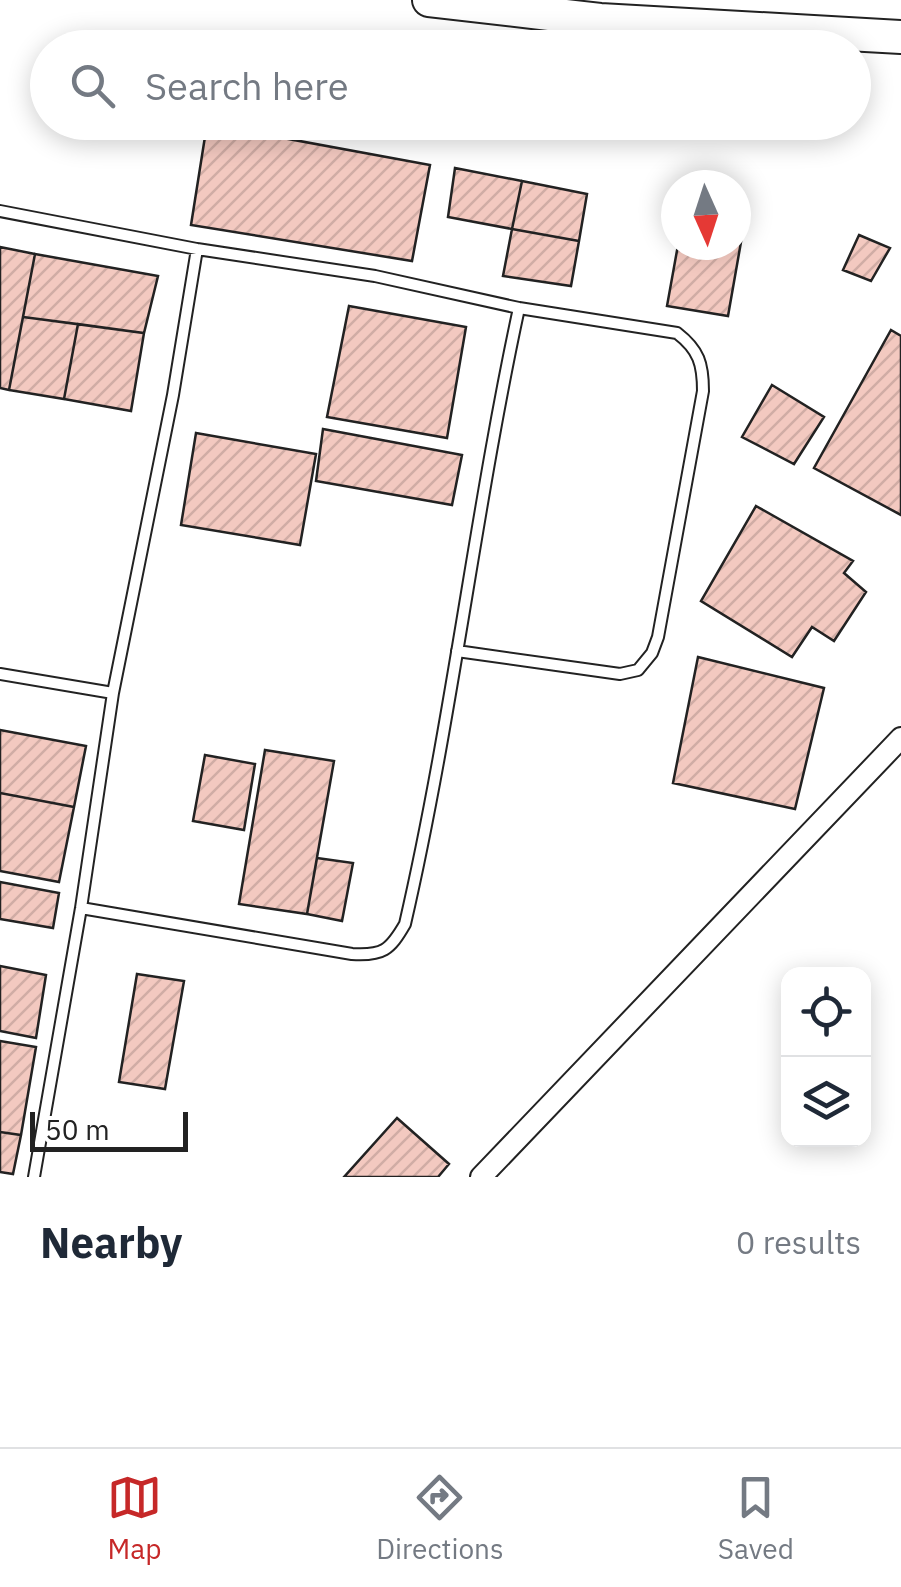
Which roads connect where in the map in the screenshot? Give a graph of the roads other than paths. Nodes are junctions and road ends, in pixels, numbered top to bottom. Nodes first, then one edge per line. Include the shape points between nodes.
1 (429, 0) edge
2 (777, 30) edge
3 (871, 35) edge
4 (901, 37) edge
5 (0, 211) edge
6 (197, 249) junction
7 (519, 308) junction
8 (457, 651) junction
9 (0, 674) edge
10 (112, 694) junction
11 (901, 738) edge
12 (81, 908) junction
13 (34, 1177) edge
14 (481, 1177) edge

1 - 2 highway via 600,20
3 - 4 highway
5 - 6 lane
6 - 7 lane via 375,276
6 - 10 lane
7 - 8 lane
7 - 8 lane via 677,332 702,360 698,431 662,618 652,653 638,670 620,674
8 - 12 lane via 414,888 391,948 352,954
9 - 10 lane
10 - 12 lane
11 - 14 street
12 - 13 lane

